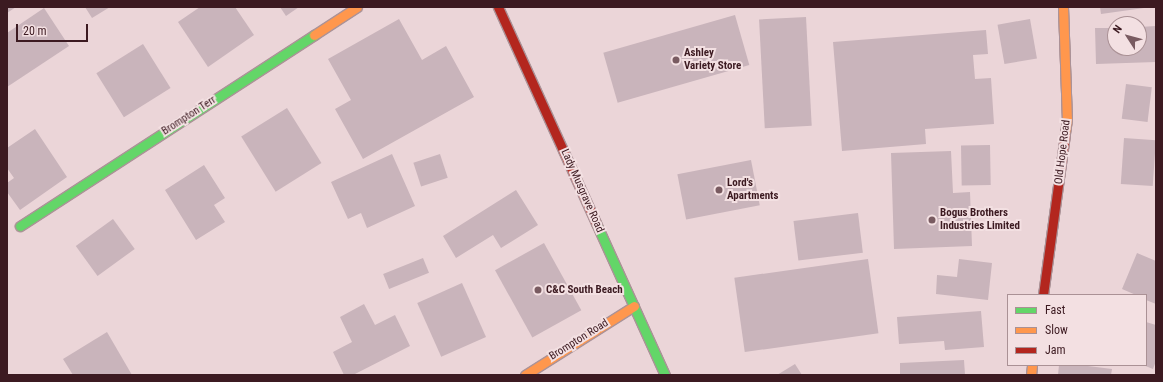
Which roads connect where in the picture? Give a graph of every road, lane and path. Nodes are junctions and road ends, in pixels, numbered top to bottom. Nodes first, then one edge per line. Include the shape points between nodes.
1 (357, 7) edge
2 (498, 7) edge
3 (1063, 7) edge
4 (20, 226) dead end
5 (1043, 294) edge
6 (634, 306) junction
7 (525, 375) edge
8 (665, 375) edge

1 - 4 main road, Brompton Terr
2 - 6 main road, Lady Musgrave Road
3 - 5 main road, Old Hope Road via 1067,119
6 - 7 main road, Brompton Road
6 - 8 main road, Lady Musgrave Road

